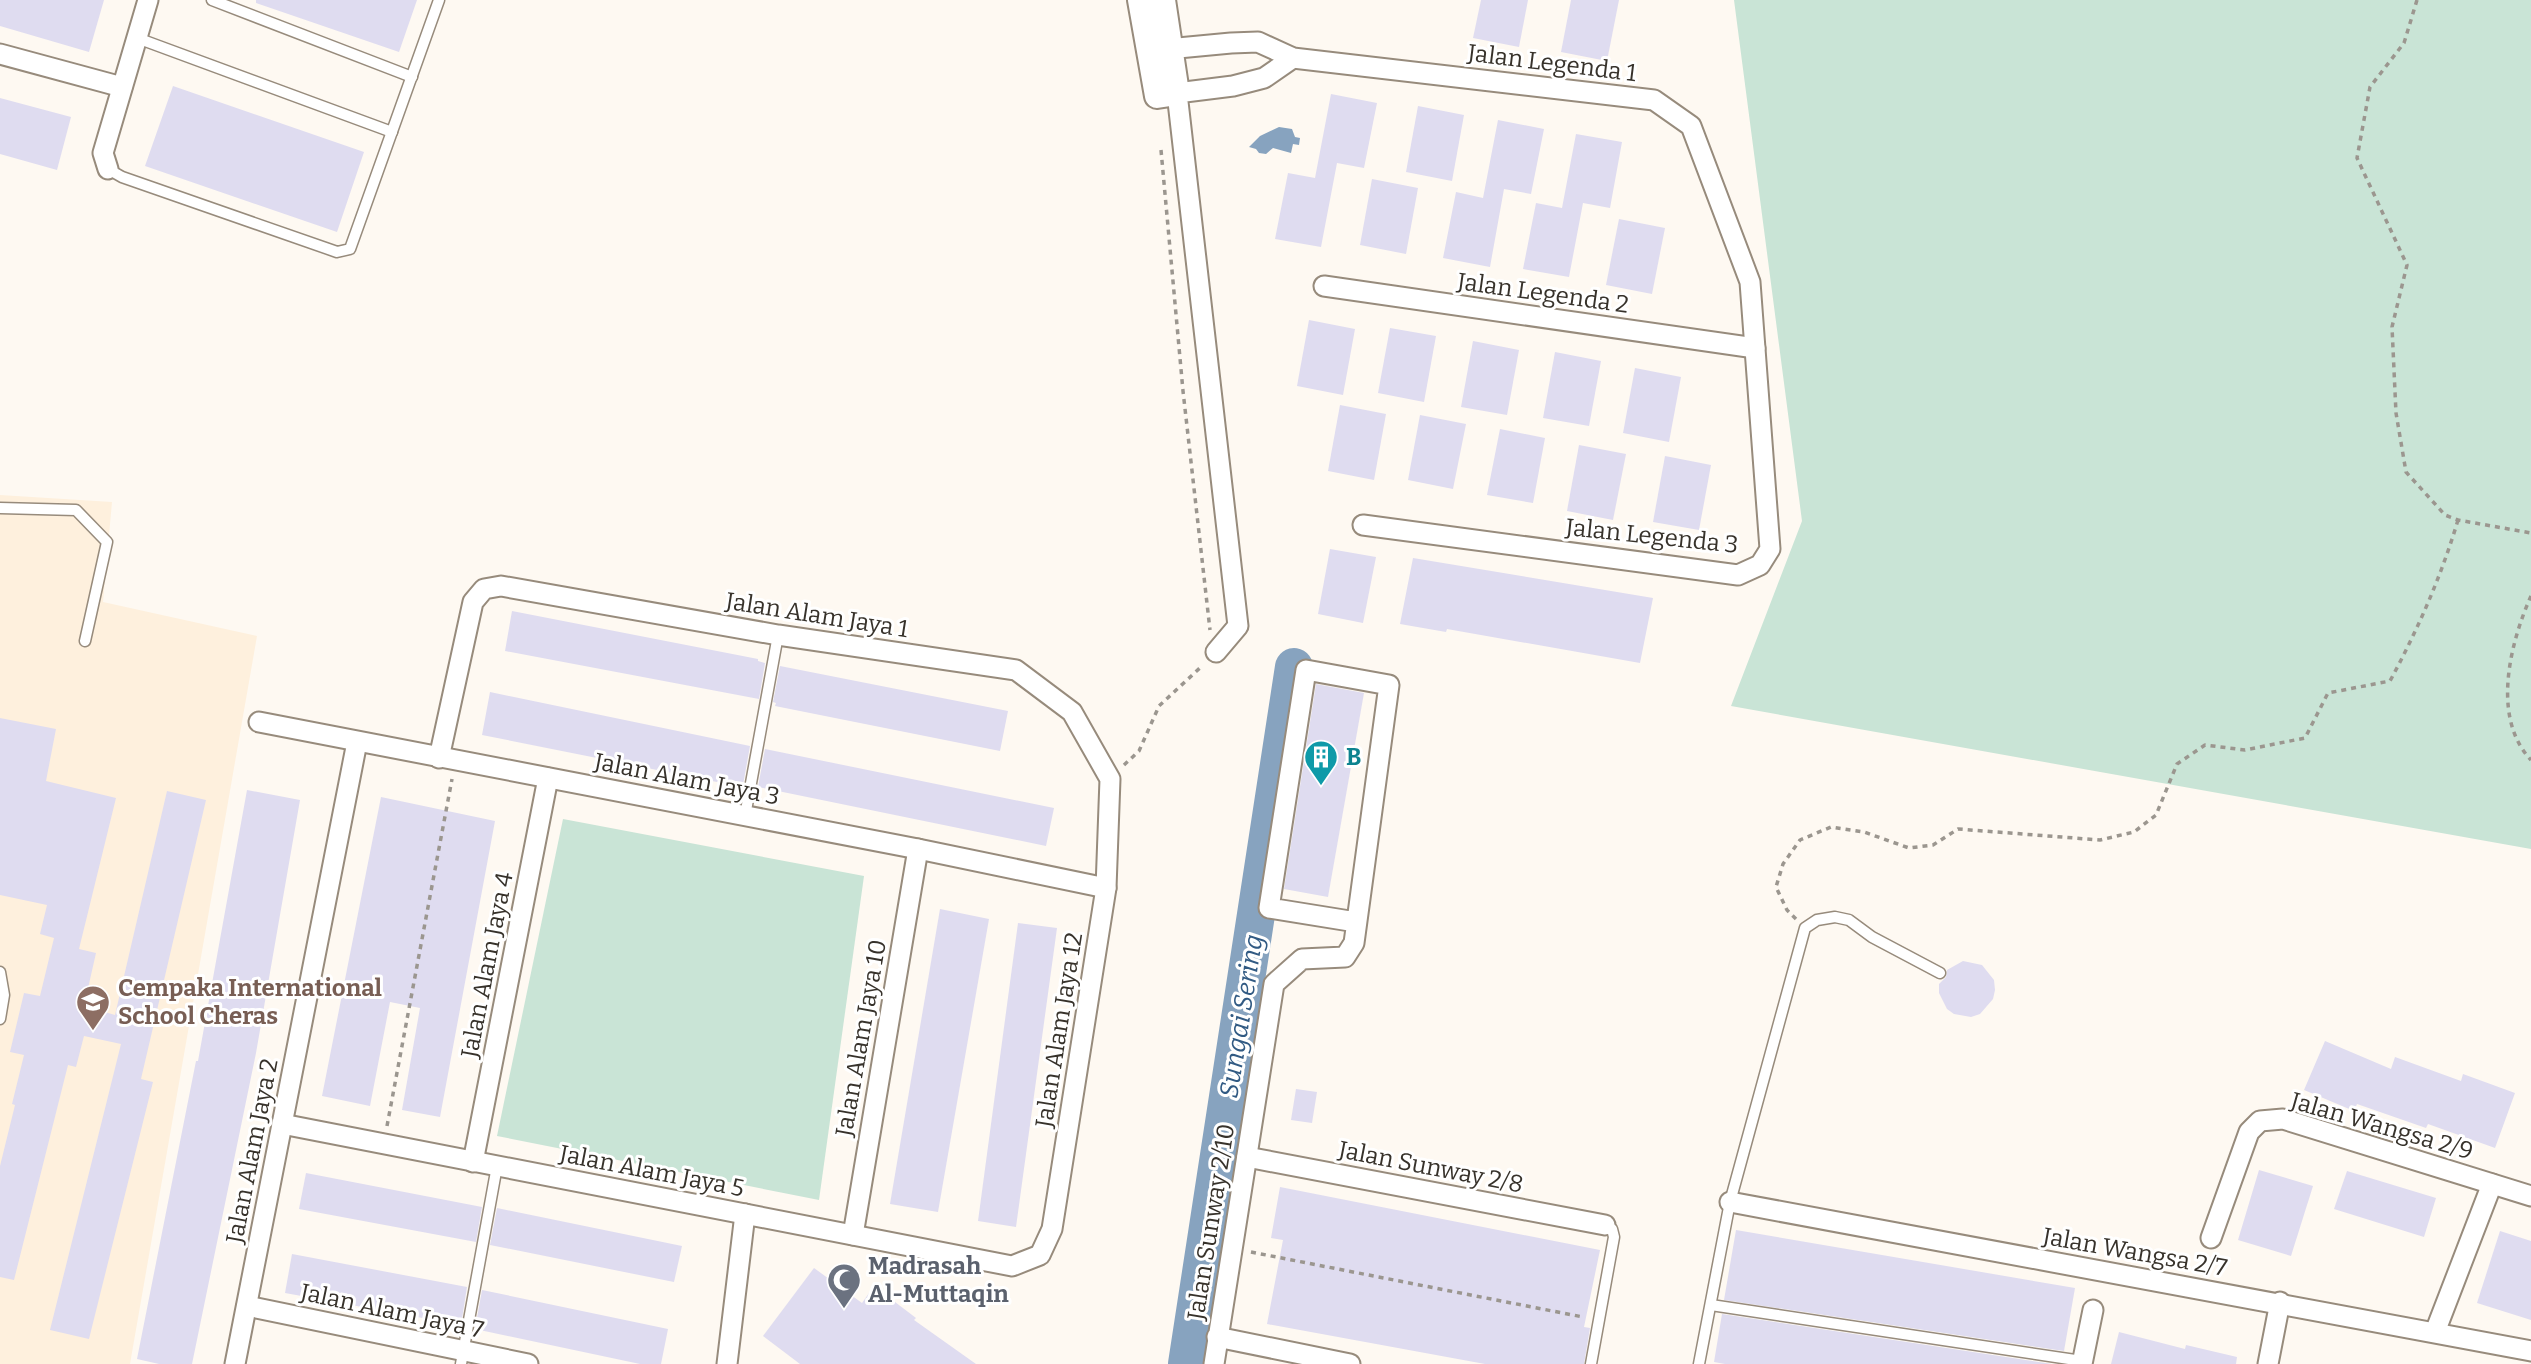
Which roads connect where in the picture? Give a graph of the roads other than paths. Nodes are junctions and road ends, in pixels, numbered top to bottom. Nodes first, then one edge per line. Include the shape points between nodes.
1 (148, 0) edge
2 (212, 0) edge
3 (439, 0) edge
4 (1140, 0) edge
5 (1163, 0) edge
6 (136, 38) junction
7 (1159, 50) junction
8 (0, 54) edge
9 (1293, 58) junction
10 (412, 77) junction
11 (122, 88) junction
12 (1167, 95) junction
13 (392, 132) junction
14 (108, 169) joint
15 (1324, 286) dead end
16 (1755, 348) junction
17 (0, 508) edge
18 (1363, 525) dead end
19 (778, 635) junction
20 (85, 641) dead end
21 (1216, 652) road end
22 (259, 722) dead end
23 (357, 742) junction
24 (448, 759) junction
25 (548, 778) junction
26 (1110, 779) joint
27 (745, 816) junction
28 (919, 849) junction
29 (1106, 888) junction
30 (1356, 922) junction
31 (0, 972) edge
32 (1940, 973) dead end
33 (0, 1019) edge
34 (282, 1124) junction
35 (1247, 1157) junction
36 (473, 1162) junction
37 (496, 1166) junction
38 (2492, 1184) junction
39 (2531, 1196) edge
40 (1730, 1202) junction
41 (745, 1214) junction
42 (1605, 1226) joint
43 (852, 1235) junction
44 (2211, 1238) dead end
45 (1012, 1266) joint
46 (2280, 1302) junction
47 (1710, 1305) junction
48 (247, 1306) junction
49 (2093, 1310) dead end
50 (2435, 1332) junction
51 (1217, 1337) junction
52 (2531, 1350) edge
53 (463, 1357) edge
54 (2082, 1363) edge
55 (236, 1364) edge
56 (528, 1364) edge
57 (727, 1364) edge
58 (1214, 1364) edge
59 (1350, 1364) edge
60 (1591, 1364) edge
61 (1699, 1364) edge
62 (2268, 1364) edge

1 - 6 street
2 - 10 lane
3 - 10 lane
4 - 7 street
5 - 7 street
6 - 11 street
6 - 13 lane
7 - 9 street, Jalan Legenda 1 via 1258,42
7 - 12 street
8 - 11 street
9 - 12 street via 1264,78
9 - 16 street, Jalan Legenda 1 via 1654,100 1691,126 1750,282
10 - 13 lane
11 - 14 street via 103,153
12 - 21 street via 1238,626
13 - 14 lane via 350,249 337,252
15 - 16 street, Jalan Legenda 2
16 - 18 street, Jalan Legenda 3 via 1769,549 1760,565 1738,575
17 - 20 lane via 76,510 107,542
19 - 24 street, Jalan Alam Jaya 1 via 501,586 485,589 473,602
19 - 26 street, Jalan Alam Jaya 1 via 1016,670 1072,712
19 - 27 lane
22 - 23 street, Jalan Alam Jaya 3
23 - 24 street, Jalan Alam Jaya 3
23 - 34 street, Jalan Alam Jaya 2
24 - 25 street, Jalan Alam Jaya 3
25 - 27 street, Jalan Alam Jaya 3
25 - 36 street, Jalan Alam Jaya 4
26 - 29 street, Jalan Alam Jaya 12
27 - 28 street, Jalan Alam Jaya 3
28 - 29 street, Jalan Alam Jaya 3
28 - 43 street, Jalan Alam Jaya 10
29 - 45 street, Jalan Alam Jaya 12 via 1052,1229 1040,1255
30 - 30 street, Jalan Sunway 2/10 via 1389,685 1306,670 1269,908
30 - 35 street, Jalan Sunway 2/10 via 1354,943 1345,957 1301,959 1275,984
31 - 33 lane via 4,995
32 - 40 lane via 1849,920 1817,920 1805,928
34 - 36 street, Jalan Alam Jaya 5
34 - 48 street, Jalan Alam Jaya 2
35 - 42 street, Jalan Sunway 2/8
35 - 51 street, Jalan Sunway 2/10
36 - 37 street, Jalan Alam Jaya 5
37 - 41 street, Jalan Alam Jaya 5
37 - 53 lane
38 - 39 street, Jalan Wangsa 2/9
38 - 44 street, Jalan Wangsa 2/9 via 2283,1119 2260,1121 2249,1132
38 - 50 street
40 - 46 street, Jalan Wangsa 2/7
40 - 47 lane
41 - 43 street, Jalan Alam Jaya 5
41 - 57 street
42 - 60 lane via 1612,1229 1614,1237
43 - 45 street, Jalan Alam Jaya 5
46 - 50 street, Jalan Wangsa 2/7
46 - 62 street
47 - 54 lane
47 - 61 lane
48 - 53 street, Jalan Alam Jaya 7
48 - 55 street, Jalan Alam Jaya 2
49 - 54 street
50 - 52 street, Jalan Wangsa 2/7
51 - 58 street, Jalan Sunway 2/10
51 - 59 street
53 - 56 street, Jalan Alam Jaya 7

